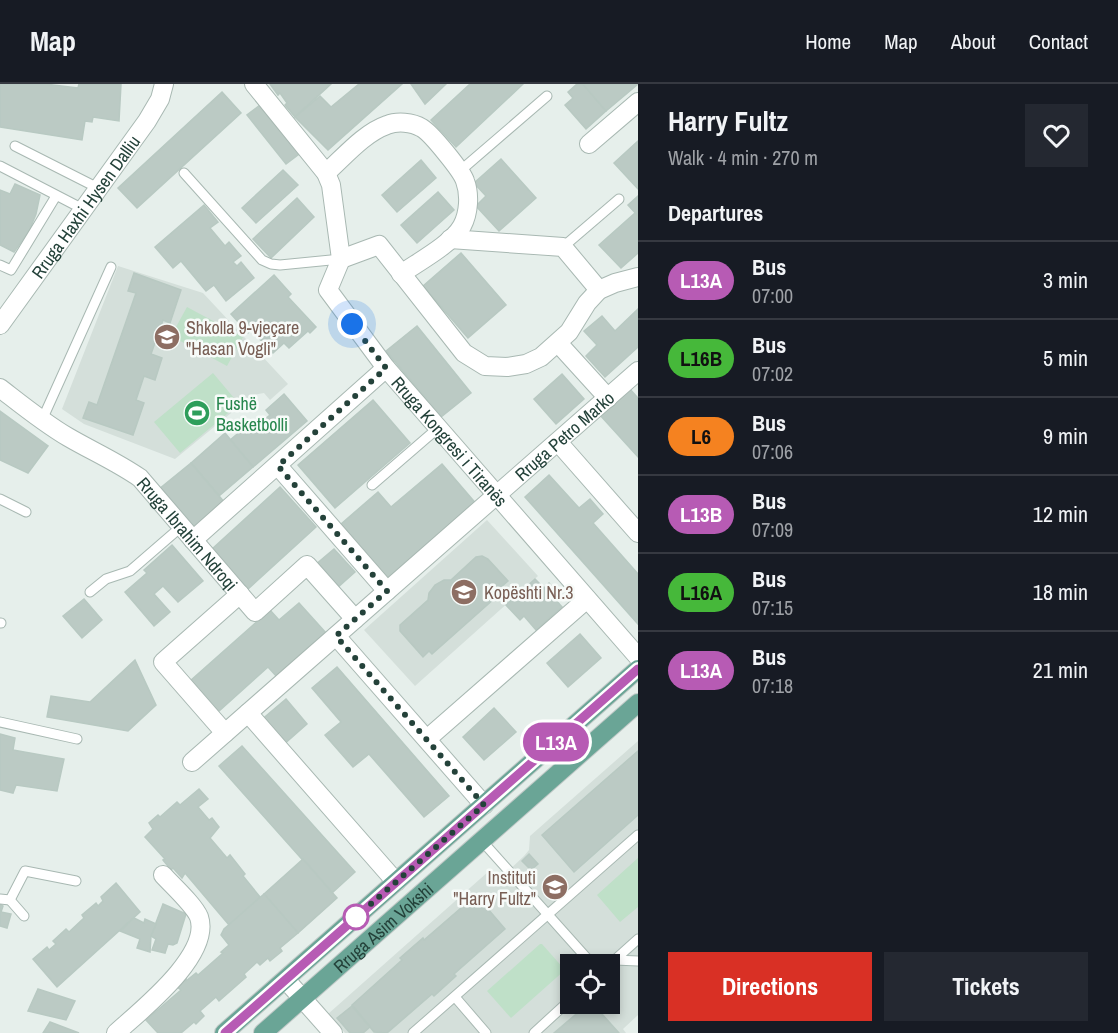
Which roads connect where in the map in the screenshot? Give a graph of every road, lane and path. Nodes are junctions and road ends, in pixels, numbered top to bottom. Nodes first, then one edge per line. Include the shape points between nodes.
1 (164, 84) edge
2 (255, 84) edge
3 (547, 96) dead end
4 (638, 102) edge
5 (589, 144) dead end
6 (15, 146) dead end
7 (0, 166) edge
8 (460, 171) junction
9 (184, 172) dead end
10 (326, 173) junction
11 (98, 188) junction
12 (56, 196) junction
13 (620, 198) dead end
14 (83, 209) junction
15 (450, 239) junction
16 (563, 247) junction
17 (341, 259) junction
18 (0, 265) edge
19 (111, 267) dead end
20 (401, 274) junction
21 (638, 277) edge
22 (599, 290) junction
23 (0, 325) edge
24 (558, 343) junction
25 (386, 368) junction
26 (637, 373) edge
27 (0, 388) edge
28 (608, 398) junction
29 (42, 420) junction
30 (438, 428) junction
31 (558, 442) junction
32 (278, 466) junction
33 (372, 485) dead end
34 (496, 496) junction
35 (0, 499) edge
36 (26, 512) dead end
37 (187, 533) junction
38 (638, 533) edge
39 (387, 591) junction
40 (90, 592) dead end
41 (240, 594) junction
42 (587, 599) junction
43 (355, 619) junction
44 (336, 636) junction
45 (638, 657) edge
46 (638, 669) edge
47 (638, 703) edge
48 (248, 713) junction
49 (0, 722) edge
50 (225, 733) junction
51 (427, 739) junction
52 (77, 740) dead end
53 (192, 762) dead end
54 (484, 805) junction
55 (638, 835) edge
56 (482, 841) junction
57 (163, 875) dead end
58 (76, 881) dead end
59 (396, 882) junction
60 (0, 899) edge
61 (10, 900) junction
62 (548, 915) junction
63 (24, 916) dead end
64 (638, 939) edge
65 (583, 954) edge
66 (620, 955) edge
67 (638, 961) edge
68 (620, 962) edge
69 (286, 980) junction
70 (455, 997) junction
71 (302, 999) junction
72 (560, 1009) edge
73 (116, 1033) edge
74 (224, 1033) edge
75 (263, 1033) edge
76 (333, 1033) edge
77 (413, 1033) edge
78 (486, 1033) edge
79 (534, 1033) edge

1 - 11 street, Rruga Haxhi Hysen Dalliu via 147,121
2 - 10 street
3 - 8 lane
4 - 5 street
6 - 11 lane
7 - 12 lane
8 - 10 street via 423,129 409,123 388,124 372,132
8 - 15 street via 468,198 461,226
9 - 17 lane via 262,260 280,265
10 - 17 street
11 - 14 street, Rruga Haxhi Hysen Dalliu
12 - 14 lane
12 - 18 lane via 11,270
13 - 16 lane
14 - 23 street, Rruga Haxhi Hysen Dalliu
15 - 16 street
15 - 20 street
16 - 22 street
17 - 20 street via 379,245
17 - 25 street, Rruga Kongresi i Tiranës via 328,290
19 - 29 lane
20 - 24 street via 464,353 485,366 526,364
21 - 22 street
22 - 24 street
24 - 28 street
25 - 30 street, Rruga Kongresi i Tiranës
25 - 32 street
26 - 28 street, Rruga Petro Marko
27 - 29 street, Rruga Ibrahim Ndroqi
28 - 31 street, Rruga Petro Marko
29 - 37 street, Rruga Ibrahim Ndroqi via 140,478
30 - 33 lane
30 - 34 street, Rruga Kongresi i Tiranës
31 - 34 street, Rruga Petro Marko
31 - 38 street
32 - 37 street
32 - 39 street
34 - 39 street, Rruga Petro Marko
34 - 42 street, Rruga Kongresi i Tiranës
35 - 36 lane
37 - 40 lane
37 - 41 street, Rruga Ibrahim Ndroqi
39 - 43 street, Rruga Petro Marko
41 - 43 street via 255,612 307,566
41 - 50 street, Rruga Ibrahim Ndroqi via 163,662
42 - 45 street, Rruga Kongresi i Tiranës
42 - 51 street
43 - 44 street, Rruga Petro Marko
44 - 48 street, Rruga Petro Marko
44 - 51 street
46 - 54 main road, Rruga Asim Vokshi
47 - 56 main road, Rruga Asim Vokshi
48 - 50 street, Rruga Petro Marko
48 - 59 street
49 - 52 lane
50 - 53 street, Rruga Petro Marko
51 - 54 street
54 - 59 main road, Rruga Asim Vokshi
55 - 62 lane
56 - 62 lane
56 - 71 main road, Rruga Asim Vokshi
57 - 73 street via 199,916 200,934 176,976
58 - 61 lane via 25,870
59 - 69 main road, Rruga Asim Vokshi
60 - 61 lane
61 - 63 lane
62 - 65 lane
62 - 70 lane
64 - 66 lane
67 - 68 lane
69 - 71 street
69 - 74 main road, Rruga Asim Vokshi
70 - 77 lane
70 - 78 lane
71 - 75 main road, Rruga Asim Vokshi
71 - 76 street
72 - 79 lane

